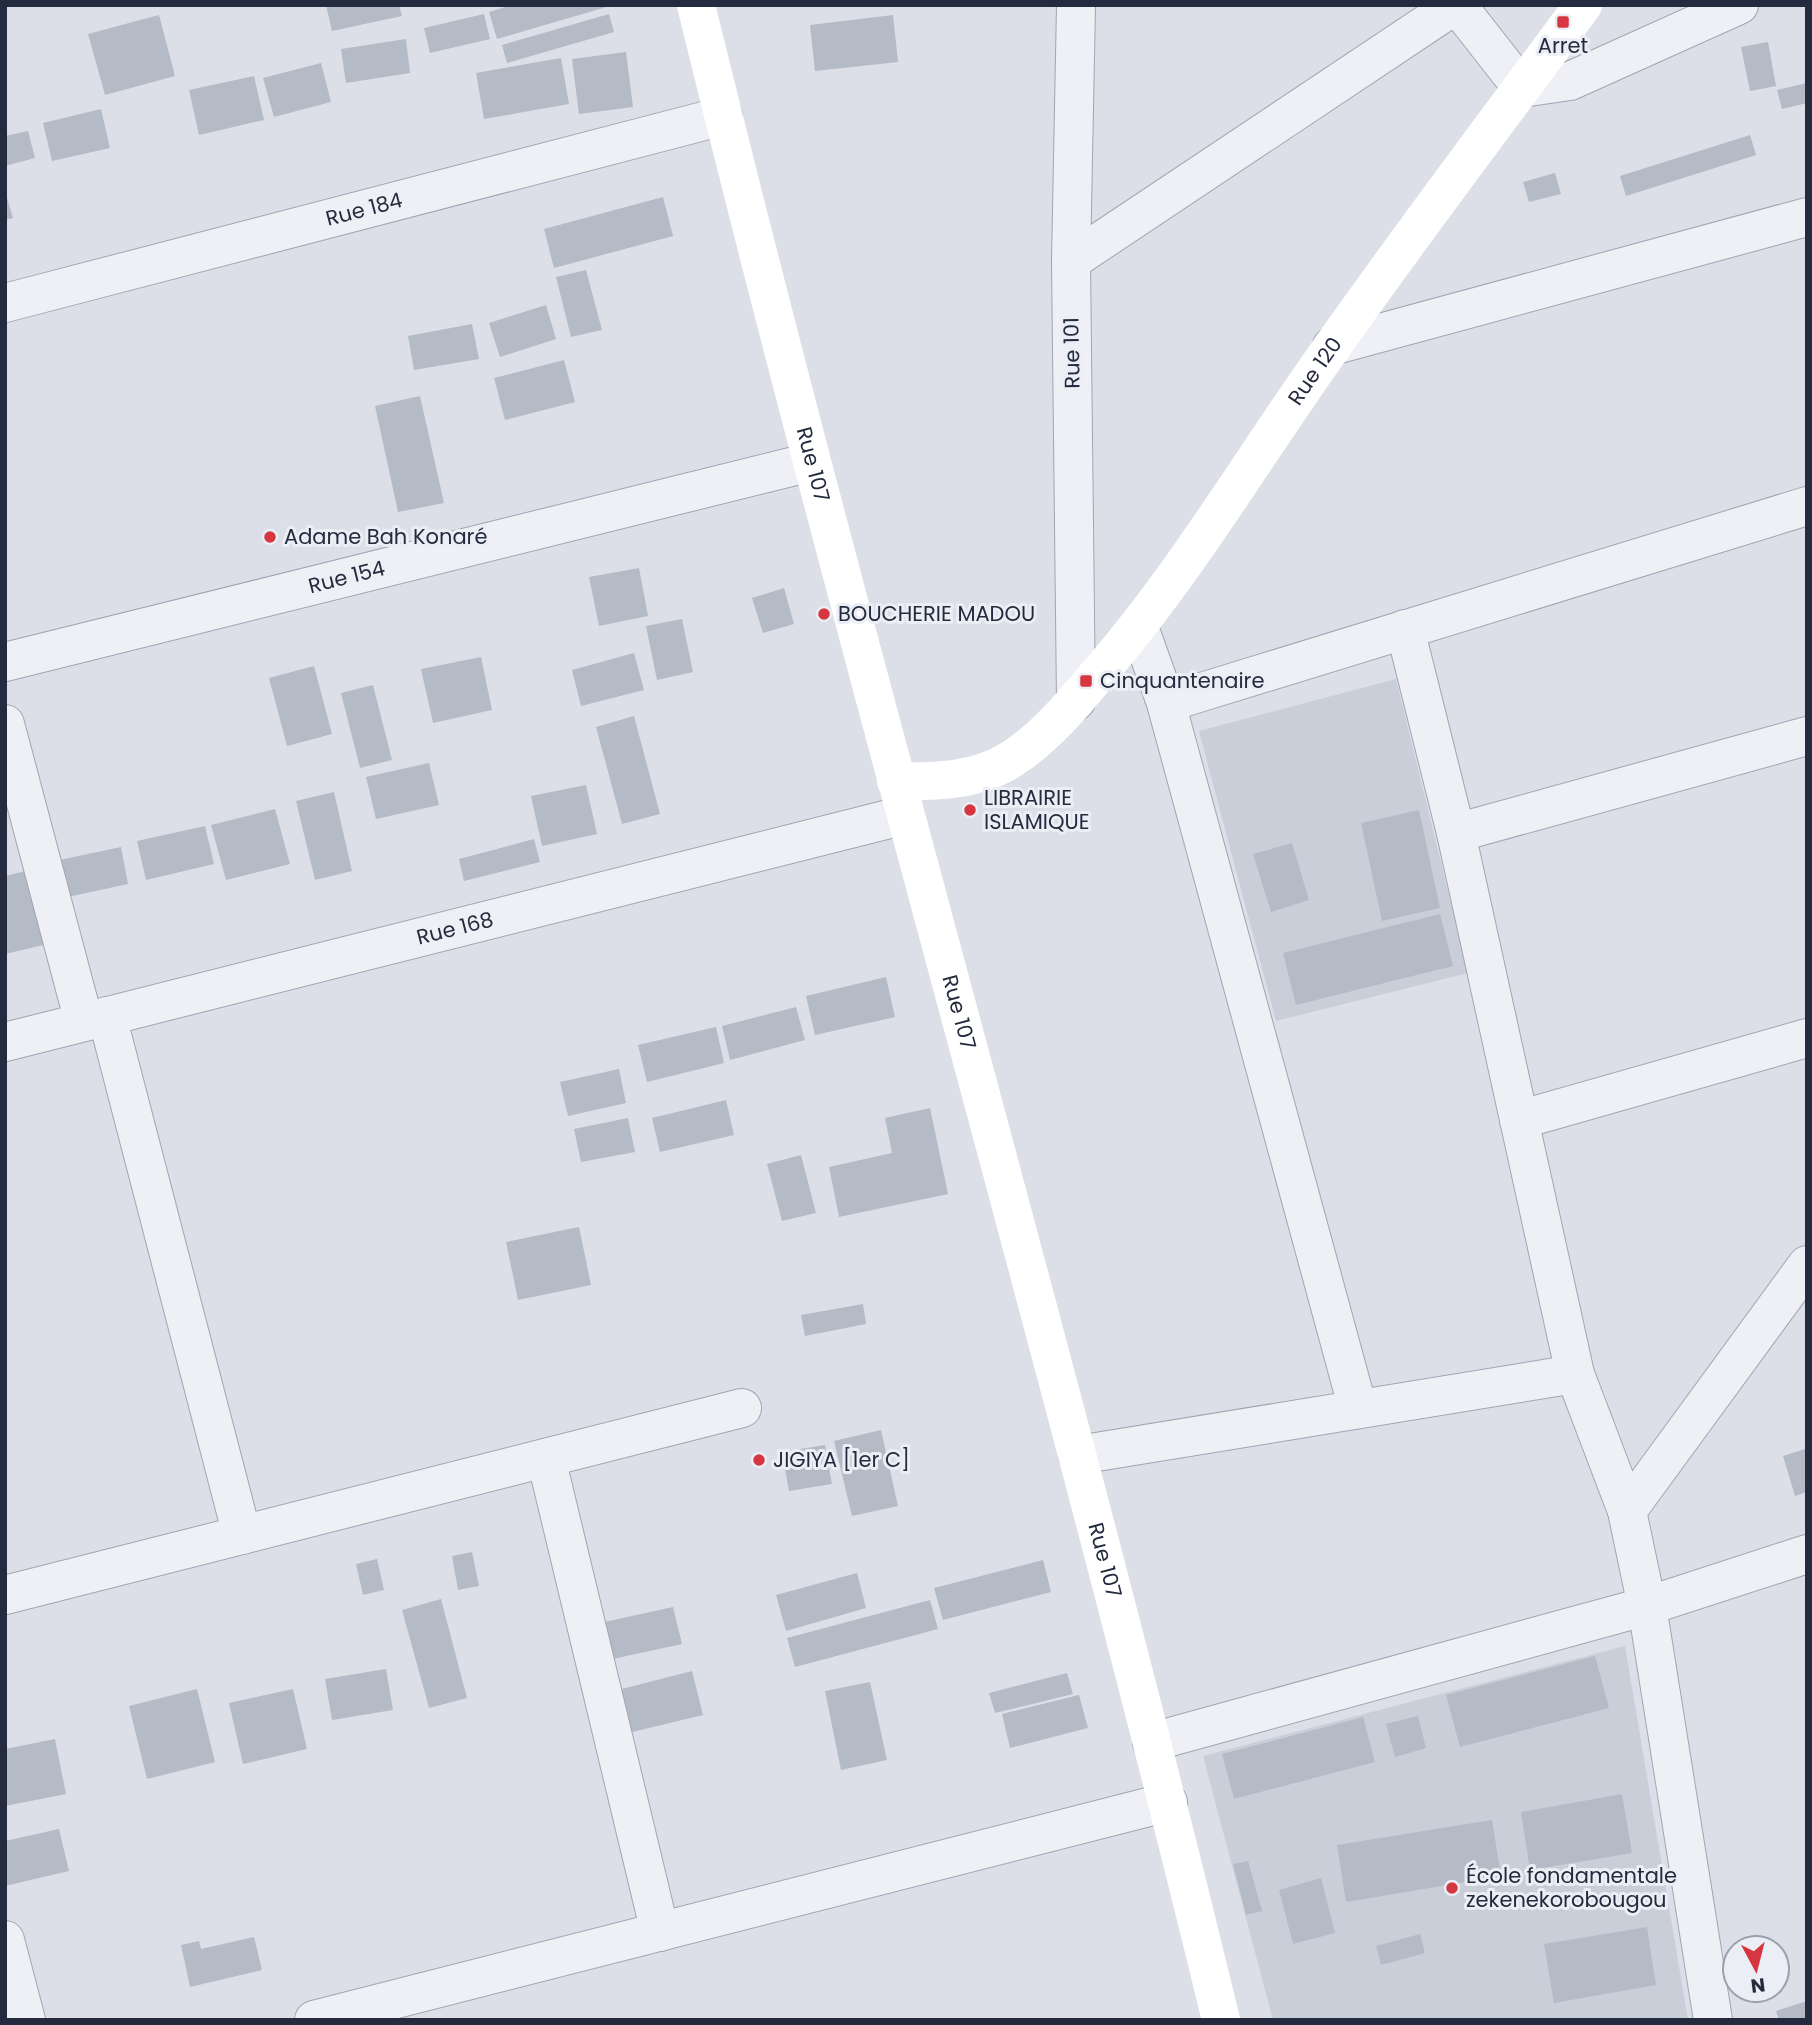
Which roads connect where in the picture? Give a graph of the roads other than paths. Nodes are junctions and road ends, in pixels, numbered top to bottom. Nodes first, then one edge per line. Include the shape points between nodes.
1 (696, 5) edge
2 (1076, 5) edge
3 (1456, 5) edge
4 (1583, 5) edge
5 (1739, 5) edge
6 (1522, 88) junction
7 (723, 117) junction
8 (1807, 217) edge
9 (1071, 261) junction
10 (5, 303) edge
11 (1332, 346) junction
12 (811, 462) junction
13 (1807, 506) edge
14 (1139, 627) junction
15 (1405, 629) junction
16 (5, 662) edge
17 (1076, 701) junction
18 (1166, 702) junction
19 (5, 724) edge
20 (1807, 736) edge
21 (900, 798) junction
22 (1456, 832) junction
23 (96, 1019) junction
24 (1807, 1038) edge
25 (5, 1042) edge
26 (1519, 1120) junction
27 (1807, 1265) edge
28 (1574, 1374) junction
29 (743, 1408) dead end
30 (1358, 1409) junction
31 (1078, 1455) junction
32 (546, 1458) junction
33 (1627, 1511) junction
34 (242, 1535) junction
35 (1805, 1559) edge
36 (5, 1595) edge
37 (1647, 1606) junction
38 (1152, 1742) junction
39 (1168, 1802) junction
40 (660, 1932) junction
41 (5, 1940) edge
42 (26, 2020) edge
43 (314, 2020) edge
44 (1221, 2020) edge
45 (1713, 2020) edge

1 - 7 main road, Rue 107
2 - 9 street, Rue 101
3 - 6 street
3 - 9 street
4 - 6 main road, Rue 120
5 - 6 street via 1570,80
6 - 11 main road, Rue 120
7 - 10 street, Rue 184
7 - 12 main road, Rue 107
8 - 11 street
9 - 17 street, Rue 101
11 - 14 main road, Rue 120
12 - 16 street, Rue 154
12 - 21 main road, Rue 107
13 - 15 street
14 - 17 main road, Rue 120
14 - 18 street
15 - 18 street
15 - 22 street
17 - 21 main road, Rue 120 via 1011,760 984,774 922,782
18 - 30 street
19 - 23 street
20 - 22 street
21 - 23 street, Rue 168
21 - 31 main road, Rue 107
22 - 26 street
23 - 25 street, Rue 168
23 - 34 street
24 - 26 street
26 - 28 street
27 - 33 street
28 - 30 street
28 - 33 street
29 - 32 street
30 - 31 street
31 - 38 main road, Rue 107
32 - 34 street
32 - 40 street
33 - 37 street
34 - 36 street
35 - 37 street
37 - 38 street
37 - 45 street
38 - 39 main road, Rue 107
39 - 40 street
39 - 44 main road, Rue 107
40 - 43 street
41 - 42 street

